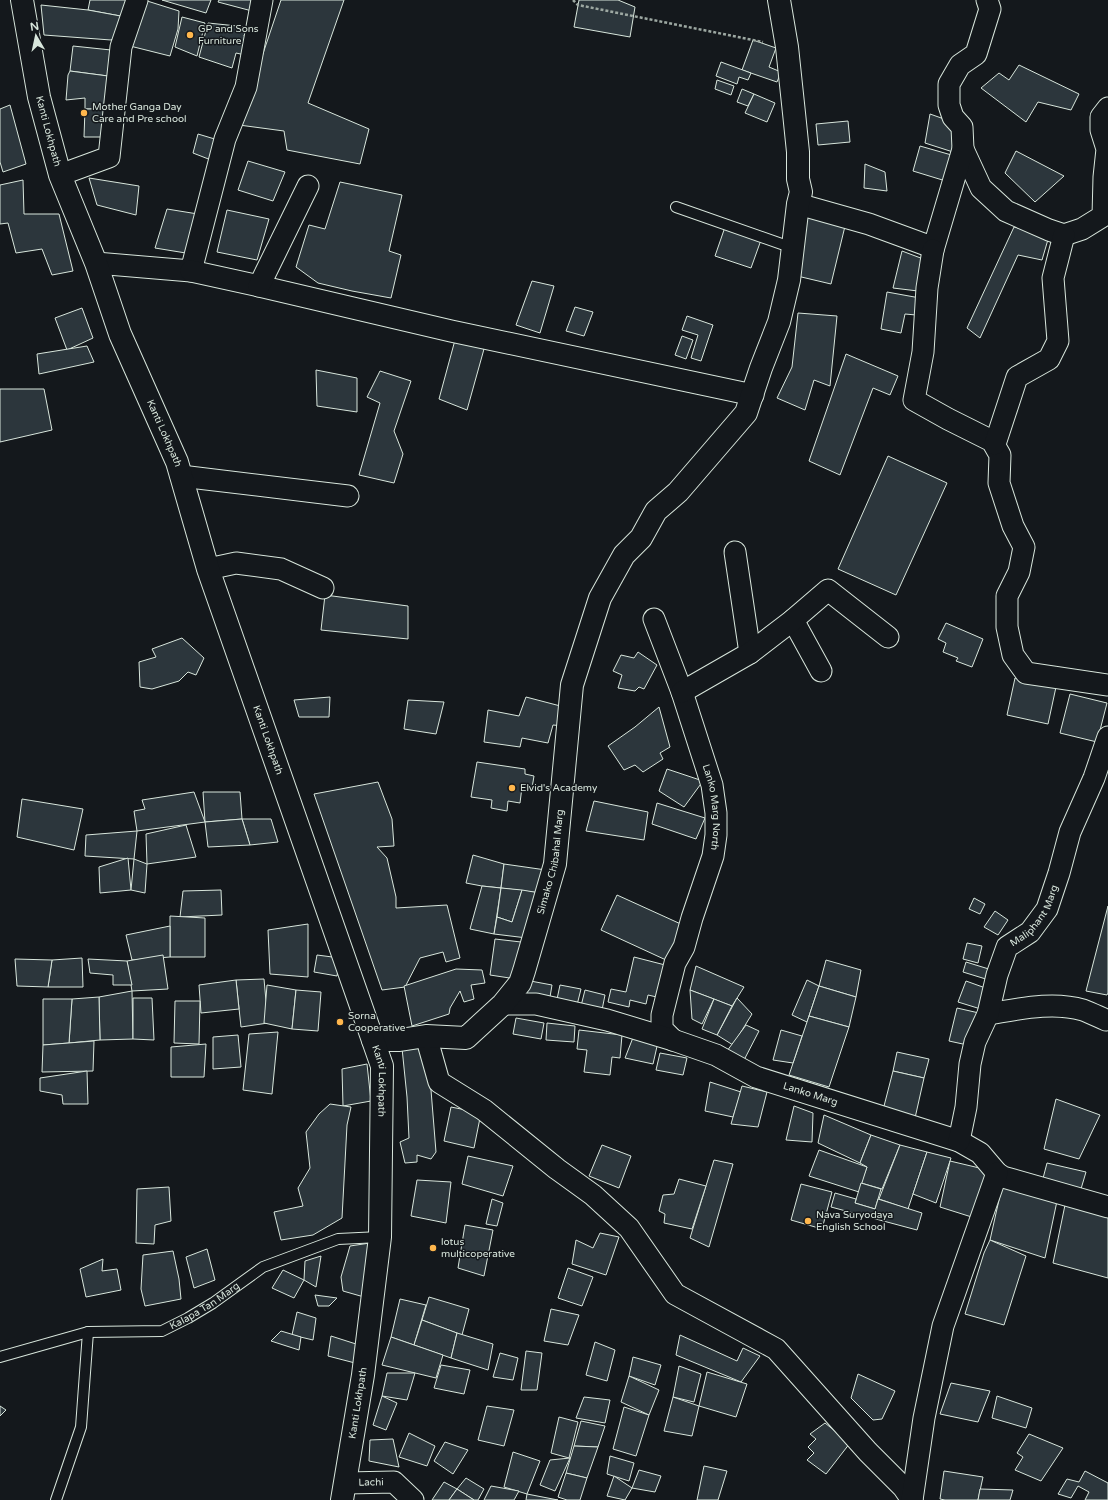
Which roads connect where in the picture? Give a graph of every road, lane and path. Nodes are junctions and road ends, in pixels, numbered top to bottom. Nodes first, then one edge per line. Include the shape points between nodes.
1 (22, 0) edge
2 (136, 0) edge
3 (262, 0) edge
4 (573, 0) edge
5 (779, 0) edge
6 (987, 0) edge
7 (787, 47) junction
8 (1108, 108) edge
9 (963, 149) junction
10 (60, 174) junction
11 (308, 186) dead end
12 (798, 204) junction
13 (676, 207) dead end
14 (1064, 235) junction
15 (793, 248) junction
16 (933, 250) junction
17 (96, 263) junction
18 (191, 271) junction
19 (259, 286) junction
20 (753, 395) junction
21 (995, 444) junction
22 (181, 476) junction
23 (348, 496) dead end
24 (736, 552) dead end
25 (208, 569) junction
26 (323, 588) dead end
27 (654, 619) dead end
28 (793, 620) junction
29 (888, 637) dead end
30 (750, 653) junction
31 (821, 671) dead end
32 (1108, 685) edge
33 (682, 692) junction
34 (1108, 737) edge
35 (503, 1004) junction
36 (988, 1014) junction
37 (1106, 1020) dead end
38 (426, 1036) junction
39 (373, 1040) junction
40 (673, 1040) junction
41 (959, 1141) junction
42 (997, 1173) junction
43 (1108, 1207) edge
44 (380, 1237) junction
45 (88, 1332) junction
46 (0, 1357) edge
47 (344, 1491) edge
48 (56, 1500) edge
49 (413, 1500) edge
50 (912, 1500) edge

1 - 10 main road, Kanti Lokhpath via 40,97
2 - 10 street via 121,47 109,157
3 - 18 street via 246,87 225,139
4 - 7 path via 578,5
5 - 7 main road, Simako Chibahal Marg
6 - 9 street via 990,9 976,54 960,65 949,84 949,105 953,117 962,127
7 - 12 main road, Simako Chibahal Marg via 801,192
8 - 14 street via 1101,117 1101,130 1106,149 1102,216 1082,229
9 - 14 street via 981,188 1006,211
9 - 16 street
10 - 17 main road, Kanti Lokhpath
11 - 19 street
12 - 15 main road, Simako Chibahal Marg
12 - 16 street via 869,224 929,246
13 - 15 lane
14 - 21 street via 1053,278 1058,341 1049,359 1017,377
15 - 20 main road, Simako Chibahal Marg via 789,280 779,322
16 - 21 street via 927,288 923,352 914,400
17 - 18 street
17 - 22 main road, Kanti Lokhpath via 120,334
18 - 19 street
19 - 20 street via 451,331
20 - 35 main road, Simako Chibahal Marg via 746,413 678,492 656,511 641,538 624,555 600,598 572,685 555,864 520,983
21 - 32 street via 1000,455 999,483 1013,526 1024,547 1019,572 1007,596 1007,628 1013,655 1026,673
22 - 23 street
22 - 25 main road, Kanti Lokhpath
24 - 30 street
25 - 26 street via 236,563 281,569
25 - 39 main road, Kanti Lokhpath
27 - 33 street, Lanko Marg North
28 - 29 street via 828,590
28 - 30 street
28 - 31 street
30 - 33 street
33 - 40 street, Lanko Marg North via 712,785 716,835 713,856 684,947 675,963 662,1015 662,1028
34 - 36 street, Maliphant Marg via 1094,778 1070,832 1047,909 1030,932 1007,947
35 - 38 main road, Simako Chibahal Marg via 466,1038
35 - 40 street, Lanko Marg via 536,1004 607,1020
36 - 37 street via 1060,1006 1083,1010
36 - 41 street, Maliphant Marg via 975,1042
38 - 39 main road, Simako Chibahal Marg via 400,1040
38 - 50 street via 439,1082 484,1110 593,1195 629,1228 675,1294 776,1349 868,1452 903,1486
39 - 44 main road, Kanti Lokhpath via 382,1066
40 - 41 street, Lanko Marg via 716,1055 756,1077
41 - 42 street, Lanko Marg via 980,1152
42 - 43 street, Lanko Marg via 1002,1177
42 - 50 street via 943,1326 924,1418
44 - 45 lane, Kalapa Tan Marg via 338,1239 263,1267 213,1303 162,1331
44 - 47 main road, Kanti Lokhpath via 363,1375
45 - 46 lane, Kalapa Tan Marg
45 - 48 lane via 81,1427
47 - 49 street, Lachi via 394,1482

